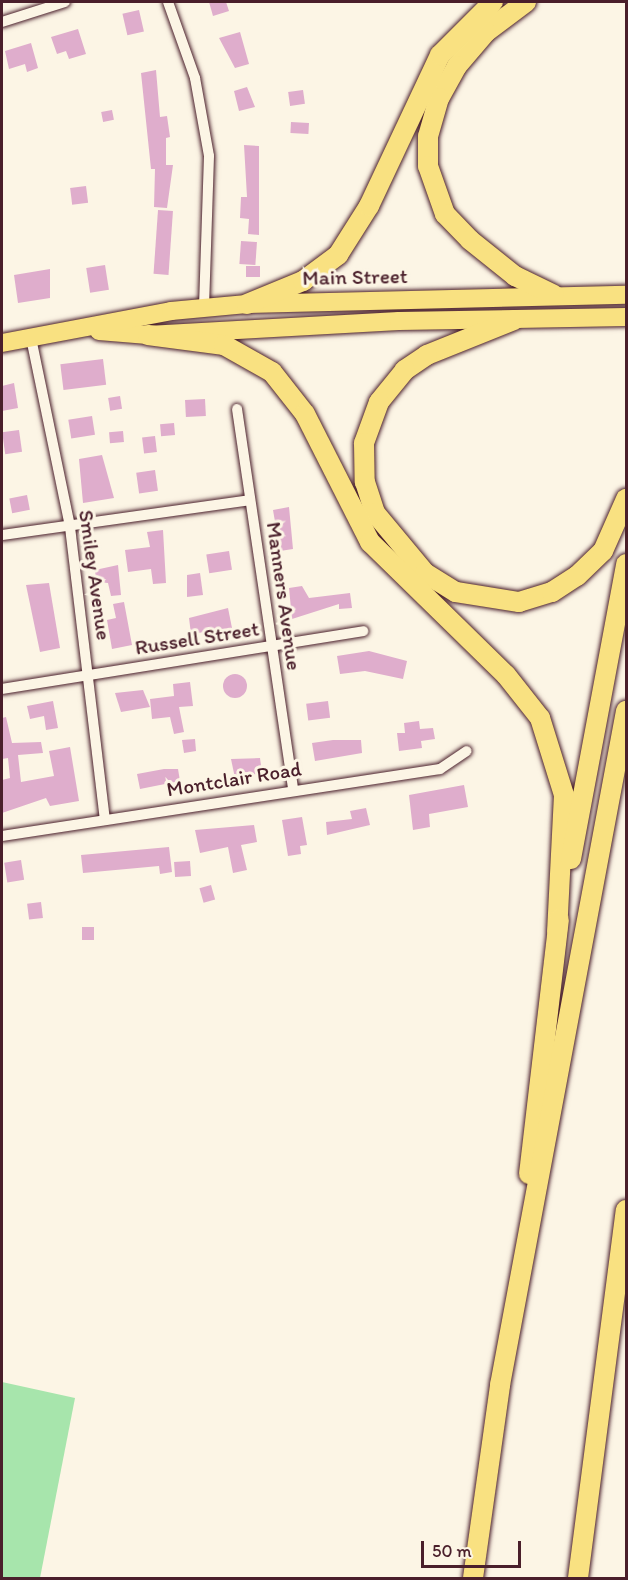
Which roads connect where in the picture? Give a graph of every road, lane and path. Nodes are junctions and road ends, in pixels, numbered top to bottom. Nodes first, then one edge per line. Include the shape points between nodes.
1 (65, 2) edge
2 (168, 2) edge
3 (494, 2) edge
4 (526, 2) edge
5 (2, 22) edge
6 (554, 295) junction
7 (627, 295) edge
8 (247, 304) junction
9 (204, 308) junction
10 (627, 316) edge
11 (514, 320) junction
12 (88, 330) junction
13 (148, 335) junction
14 (31, 338) junction
15 (2, 343) edge
16 (237, 409) dead end
17 (627, 499) edge
18 (250, 500) junction
19 (70, 527) junction
20 (2, 535) edge
21 (627, 564) edge
22 (363, 631) dead end
23 (272, 646) junction
24 (90, 675) junction
25 (2, 688) edge
26 (627, 711) edge
27 (467, 751) dead end
28 (293, 789) junction
29 (105, 820) junction
30 (2, 836) edge
31 (557, 932) junction
32 (627, 1210) edge
33 (518, 1282) junction
34 (473, 1578) edge
35 (578, 1578) edge

1 - 5 street
2 - 9 street via 195,78 209,156
3 - 8 highway via 440,55 369,206 338,255 303,281
4 - 6 highway via 486,32 457,66 439,98 428,136 428,166 445,214 470,240 515,276
6 - 7 highway, Main Street
6 - 8 highway, Main Street
8 - 9 highway, Main Street
9 - 12 highway, Main Street via 137,316
10 - 11 highway, Main Street
11 - 13 highway, Main Street
11 - 17 highway via 427,354 405,370 379,402 364,443 364,482 375,513 425,573 456,592 519,602 552,592 577,576 603,551
12 - 13 highway, Main Street
12 - 14 highway, Main Street
13 - 31 highway via 224,345 272,372 305,414 370,542 506,675 540,718 564,795
14 - 15 highway, Main Street
14 - 19 street, Smiley Avenue
16 - 18 street, Manners Avenue
18 - 19 street
18 - 23 street, Manners Avenue
19 - 20 street
19 - 24 street, Smiley Avenue
21 - 31 highway
22 - 23 street, Russell Street
23 - 24 street, Russell Street
23 - 28 street, Manners Avenue
24 - 25 street, Russell Street
24 - 29 street, Smiley Avenue
26 - 33 highway via 570,1035
27 - 28 street, Montclair Road via 440,769
28 - 29 street, Montclair Road
29 - 30 street, Montclair Road
31 - 33 highway
32 - 35 highway
33 - 34 highway

